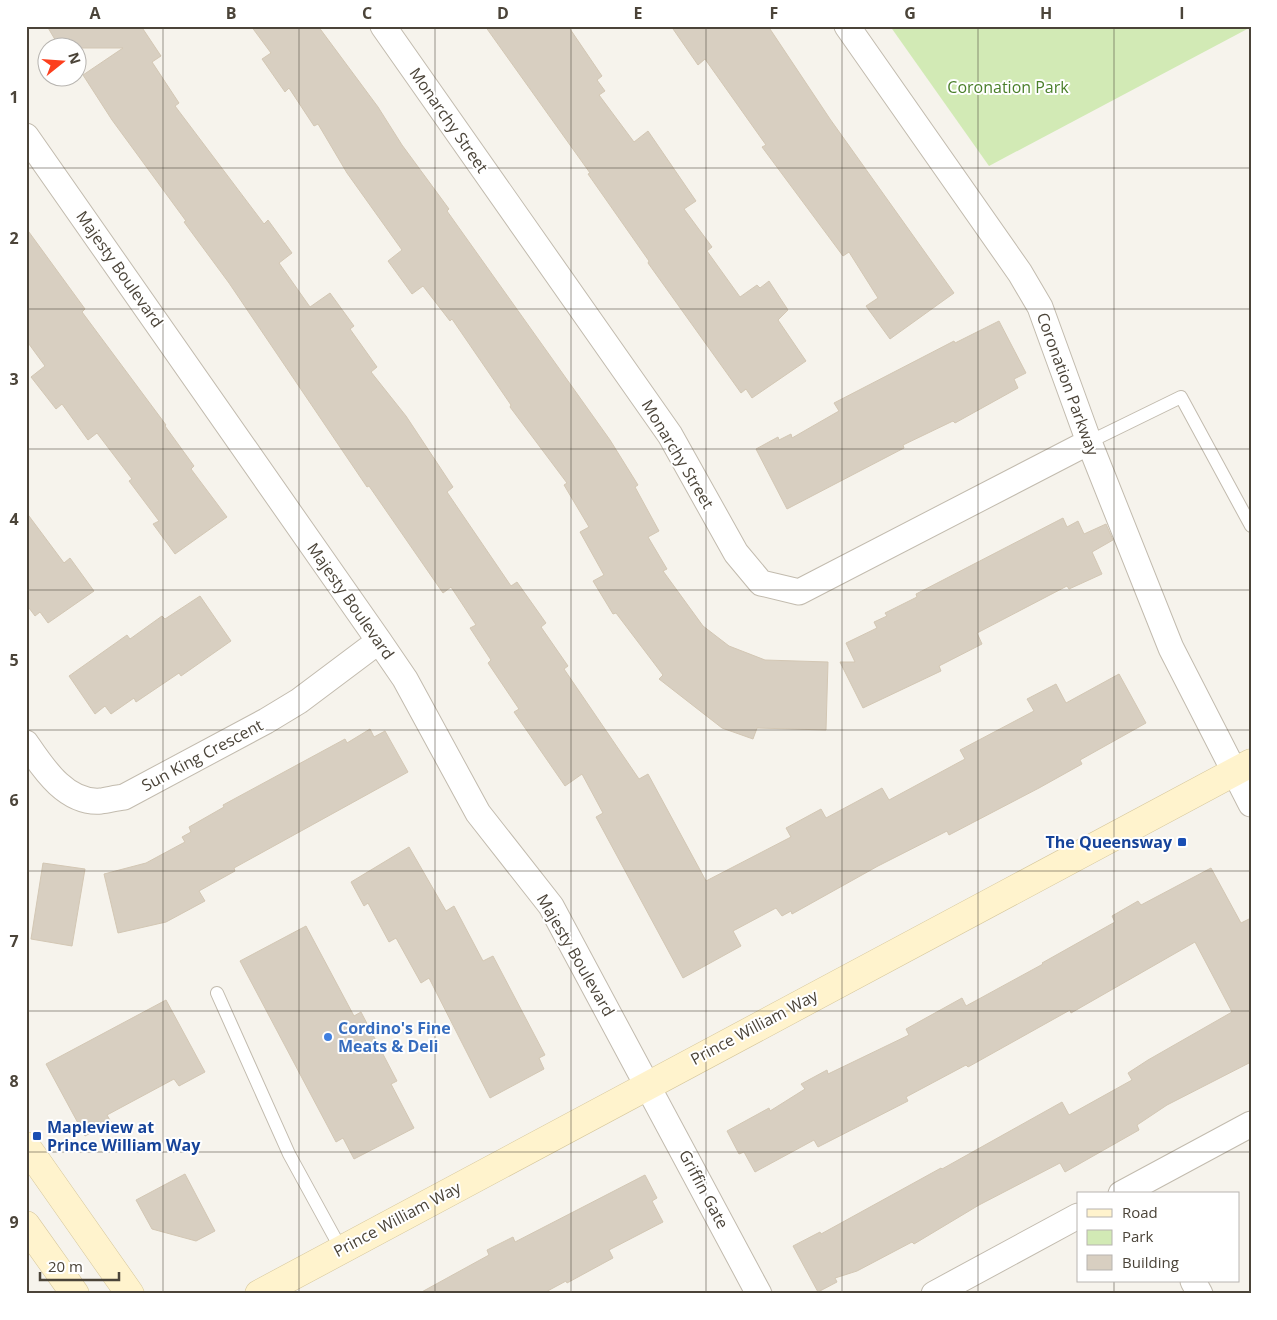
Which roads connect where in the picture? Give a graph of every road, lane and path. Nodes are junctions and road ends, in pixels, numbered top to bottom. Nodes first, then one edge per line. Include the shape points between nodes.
1 (383, 26) edge
2 (848, 26) edge
3 (26, 136) edge
4 (1089, 442) junction
5 (1251, 526) edge
6 (380, 641) junction
7 (26, 744) edge
8 (1242, 767) edge
9 (1251, 804) edge
10 (217, 993) dead end
11 (648, 1084) junction
12 (1251, 1124) edge
13 (26, 1146) edge
14 (1136, 1190) edge
15 (1077, 1217) edge
16 (26, 1225) edge
17 (341, 1249) junction
18 (1194, 1282) edge
19 (75, 1294) edge
20 (130, 1294) edge
21 (258, 1294) edge
22 (759, 1294) edge
23 (934, 1294) edge
24 (1200, 1294) edge

1 - 4 street, Monarchy Street via 670,435 736,553 761,583 799,592
2 - 4 street, Coronation Parkway via 1020,272 1040,307
3 - 6 street, Majesty Boulevard
4 - 5 lane via 1181,397
4 - 8 street, Coronation Parkway via 1171,648
6 - 7 street, Sun King Crescent via 306,696 266,721 124,796 99,801 81,798 61,787
6 - 11 street, Majesty Boulevard via 478,813 552,906
8 - 9 street
8 - 11 street, Prince William Way
10 - 17 lane via 289,1154
11 - 17 street, Prince William Way
11 - 22 street, Griffin Gate
12 - 14 street
13 - 20 street
15 - 23 street
16 - 19 street
17 - 21 street, Prince William Way
18 - 24 street

